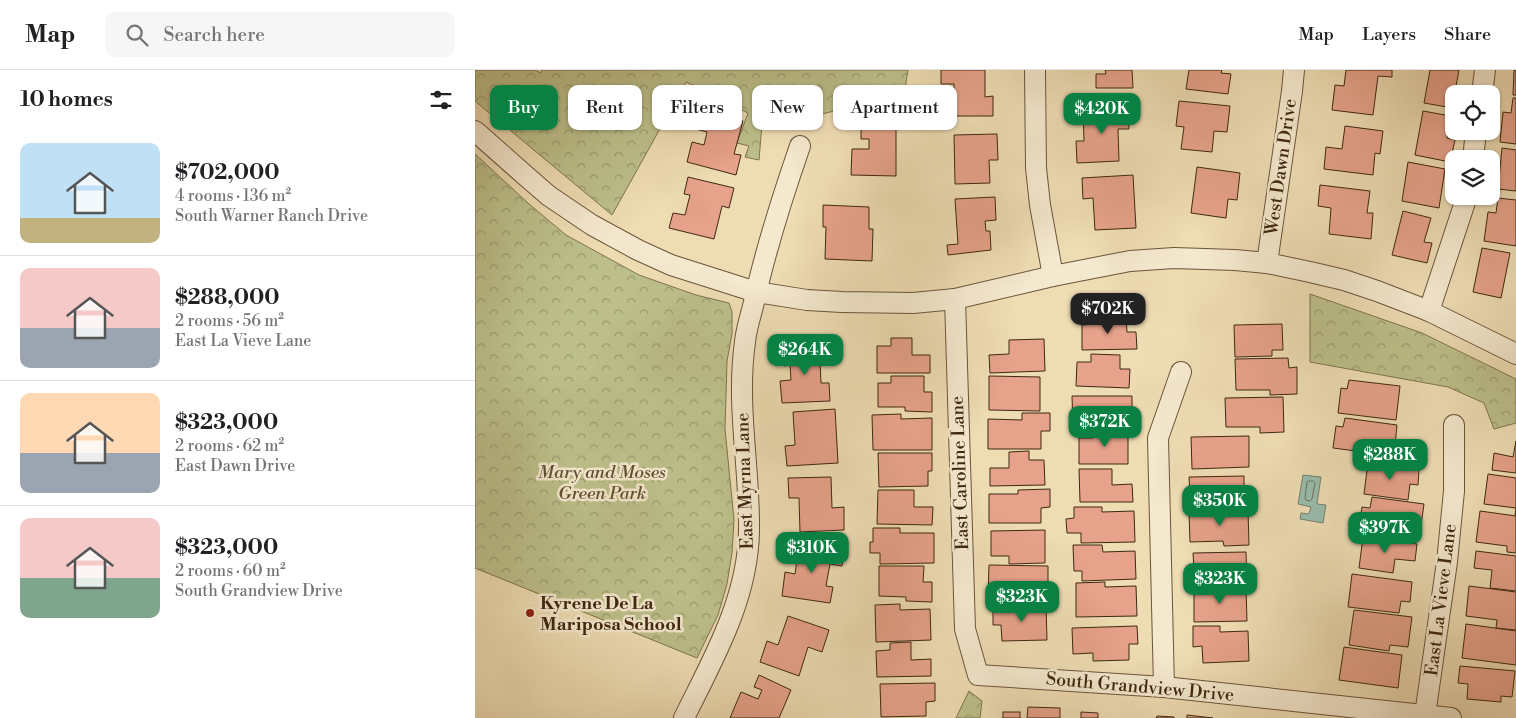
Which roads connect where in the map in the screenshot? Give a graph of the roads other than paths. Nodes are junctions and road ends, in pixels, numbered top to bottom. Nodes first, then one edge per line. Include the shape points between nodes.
1 (1035, 70) edge
2 (1294, 70) edge
3 (1485, 70) edge
4 (1483, 85) edge
5 (475, 131) edge
6 (800, 146) dead end
7 (1464, 205) edge
8 (1267, 264) junction
9 (1053, 276) junction
10 (756, 292) junction
11 (955, 298) junction
12 (1429, 311) junction
13 (1516, 354) edge
14 (1181, 372) dead end
15 (1454, 425) dead end
16 (978, 675) joint
17 (1164, 687) junction
18 (1425, 715) junction
19 (684, 718) edge
20 (1451, 718) edge

1 - 9 street via 1036,168
2 - 8 street, West Dawn Drive
3 - 4 street
5 - 10 street via 534,184 592,225 671,265
6 - 10 street, East Myrna Lane via 771,230
7 - 12 street
8 - 9 street via 1174,258 1130,261
8 - 12 street via 1344,280
9 - 11 street
10 - 11 street via 841,302 913,303
10 - 19 street, East Myrna Lane via 745,341 742,376 749,531 747,561 741,591 727,628
11 - 16 street, East Caroline Lane via 965,629
12 - 13 street
14 - 17 street via 1158,438
15 - 18 street, East La Vieve Lane via 1454,491 1448,553
16 - 17 street, South Grandview Drive
17 - 18 street, South Grandview Drive
18 - 20 street, South Grandview Drive

